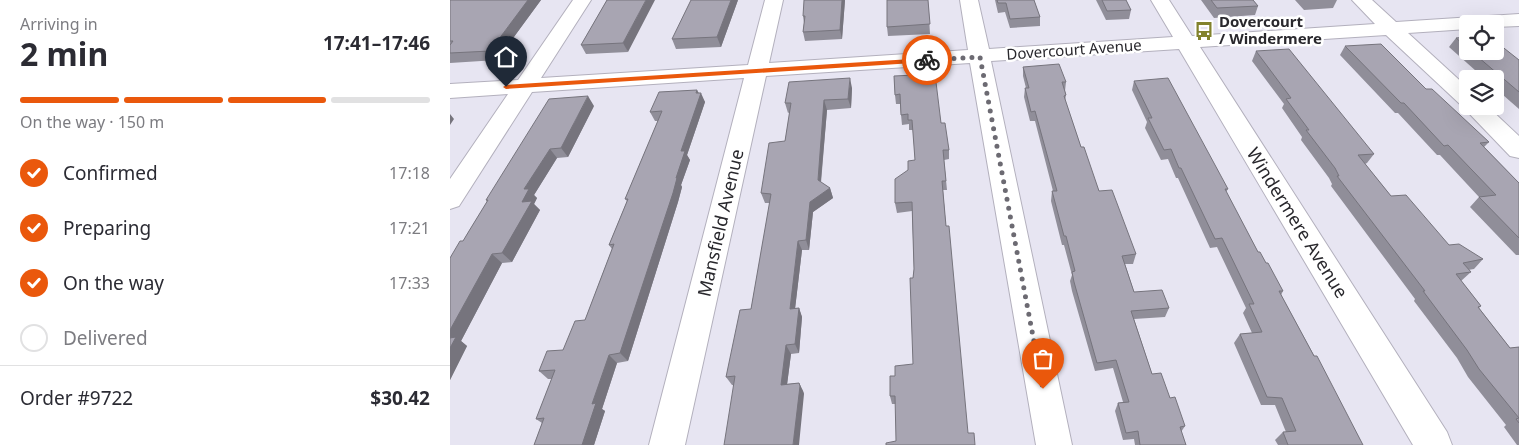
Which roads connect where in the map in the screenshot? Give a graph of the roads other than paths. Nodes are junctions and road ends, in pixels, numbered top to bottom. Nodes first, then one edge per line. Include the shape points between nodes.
1 (582, 0) edge
2 (774, 0) edge
3 (969, 0) edge
4 (1160, 0) edge
5 (1361, 0) edge
6 (1519, 20) edge
7 (1391, 28) junction
8 (1186, 42) junction
9 (980, 57) junction
10 (757, 70) junction
11 (525, 86) junction
12 (450, 91) edge
13 (1459, 92) edge
14 (1482, 115) edge
15 (1519, 150) edge
16 (450, 199) edge
17 (667, 445) edge
18 (1054, 445) edge
19 (1434, 445) edge

1 - 11 street
2 - 10 street, Mansfield Avenue
3 - 9 street
4 - 8 street, Windermere Avenue
5 - 7 street
6 - 7 street, Dovercourt Avenue
7 - 8 street, Dovercourt Avenue
7 - 13 street
8 - 9 street, Dovercourt Avenue
8 - 19 street, Windermere Avenue
9 - 10 street, Dovercourt Avenue
9 - 18 street
10 - 11 street, Dovercourt Avenue
10 - 17 street, Mansfield Avenue
11 - 12 street, Dovercourt Avenue
11 - 16 street
14 - 15 street

